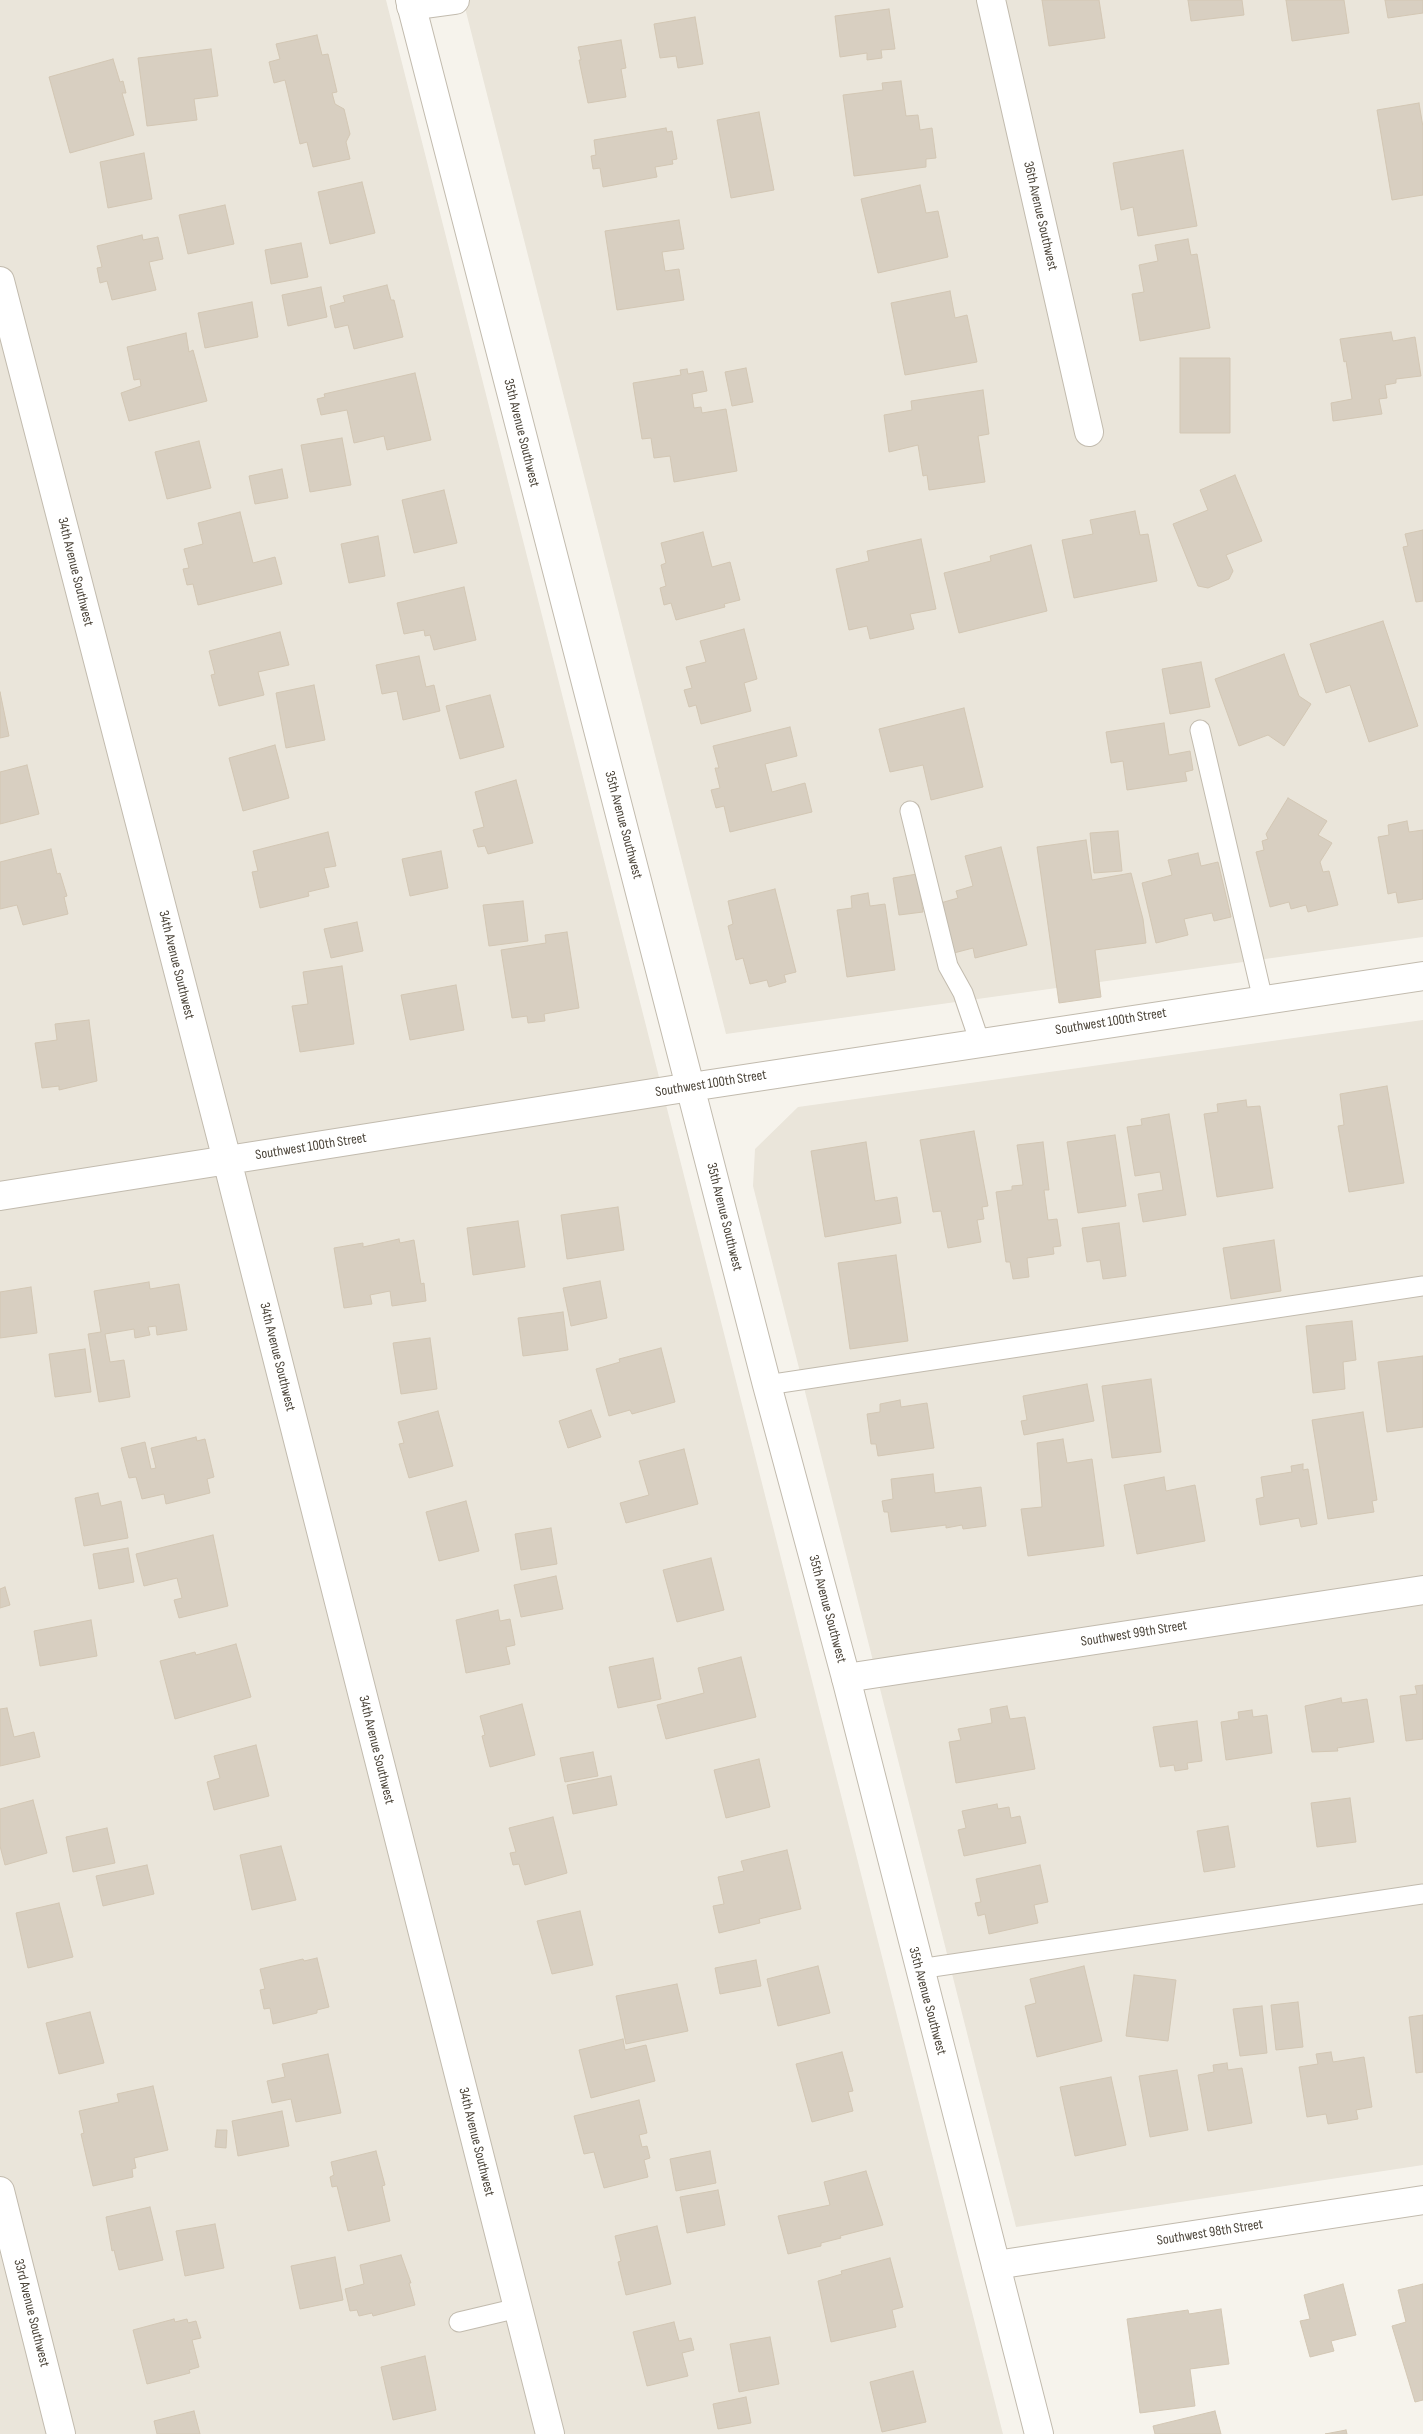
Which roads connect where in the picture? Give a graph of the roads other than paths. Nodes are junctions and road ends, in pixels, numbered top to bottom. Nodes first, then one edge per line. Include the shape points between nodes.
1 (455, 0) edge
2 (992, 0) edge
3 (410, 3) edge
4 (0, 281) edge
5 (1089, 432) dead end
6 (1200, 730) dead end
7 (910, 811) dead end
8 (1423, 976) edge
9 (1263, 1000) junction
10 (980, 1042) junction
11 (691, 1087) junction
12 (227, 1160) junction
13 (0, 1196) edge
14 (1423, 1286) edge
15 (767, 1385) junction
16 (1423, 1590) edge
17 (846, 1678) junction
18 (1423, 1894) edge
19 (919, 1969) junction
20 (0, 2191) edge
21 (1423, 2200) edge
22 (996, 2265) junction
23 (518, 2308) junction
24 (459, 2322) dead end
25 (62, 2434) edge
26 (550, 2434) edge
27 (1039, 2434) edge

1 - 3 street
2 - 5 street, 36th Avenue Southwest
3 - 11 street, 35th Avenue Southwest
4 - 12 street, 34th Avenue Southwest
6 - 9 lane
7 - 10 lane via 948,966 963,993
8 - 9 street, Southwest 100th Street
9 - 10 street, Southwest 100th Street
10 - 11 street, Southwest 100th Street
11 - 12 street, Southwest 100th Street
11 - 15 street, 35th Avenue Southwest
12 - 13 street, Southwest 100th Street
12 - 23 street, 34th Avenue Southwest
14 - 15 lane
15 - 17 street, 35th Avenue Southwest
16 - 17 street, Southwest 99th Street
17 - 19 street, 35th Avenue Southwest
18 - 19 lane
19 - 22 street, 35th Avenue Southwest
20 - 25 street, 33rd Avenue Southwest
21 - 22 street, Southwest 98th Street
22 - 27 street, 35th Avenue Southwest
23 - 24 lane
23 - 26 street, 34th Avenue Southwest

